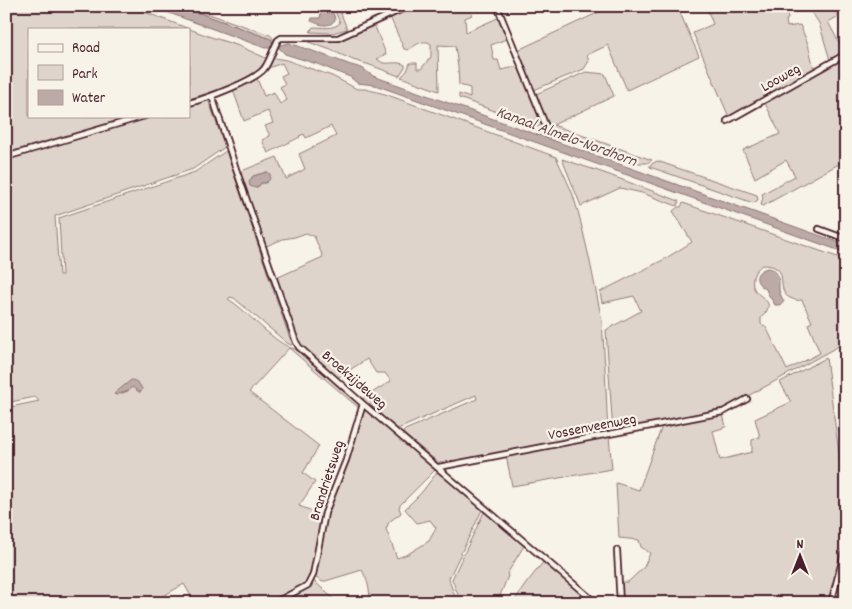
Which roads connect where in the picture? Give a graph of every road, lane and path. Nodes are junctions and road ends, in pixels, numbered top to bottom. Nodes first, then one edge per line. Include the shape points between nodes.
1 (409, 6) edge
2 (497, 6) edge
3 (846, 54) edge
4 (212, 96) junction
5 (190, 103) edge
6 (138, 118) edge
7 (727, 121) dead end
8 (549, 134) dead end
9 (6, 157) edge
10 (819, 229) dead end
11 (846, 239) edge
12 (747, 400) dead end
13 (363, 404) junction
14 (439, 467) junction
15 (846, 546) edge
16 (617, 550) dead end
17 (288, 596) junction
18 (274, 603) edge
19 (286, 603) edge
20 (596, 603) edge
21 (620, 603) edge
22 (831, 603) edge

1 - 4 street via 338,38 281,38 259,74
2 - 8 street
3 - 7 street, Looweg
4 - 5 street
4 - 13 street, Broekzijdeweg via 296,342
6 - 9 street
10 - 11 street
12 - 14 street, Vossenveenweg via 723,412
13 - 14 street, Broekzijdeweg
13 - 17 street, Brandrietsweg via 346,460 325,512 313,576 308,584
14 - 20 street, Broekzijdeweg
15 - 22 street
16 - 21 street
17 - 18 street, Brandrietsweg
17 - 19 street

